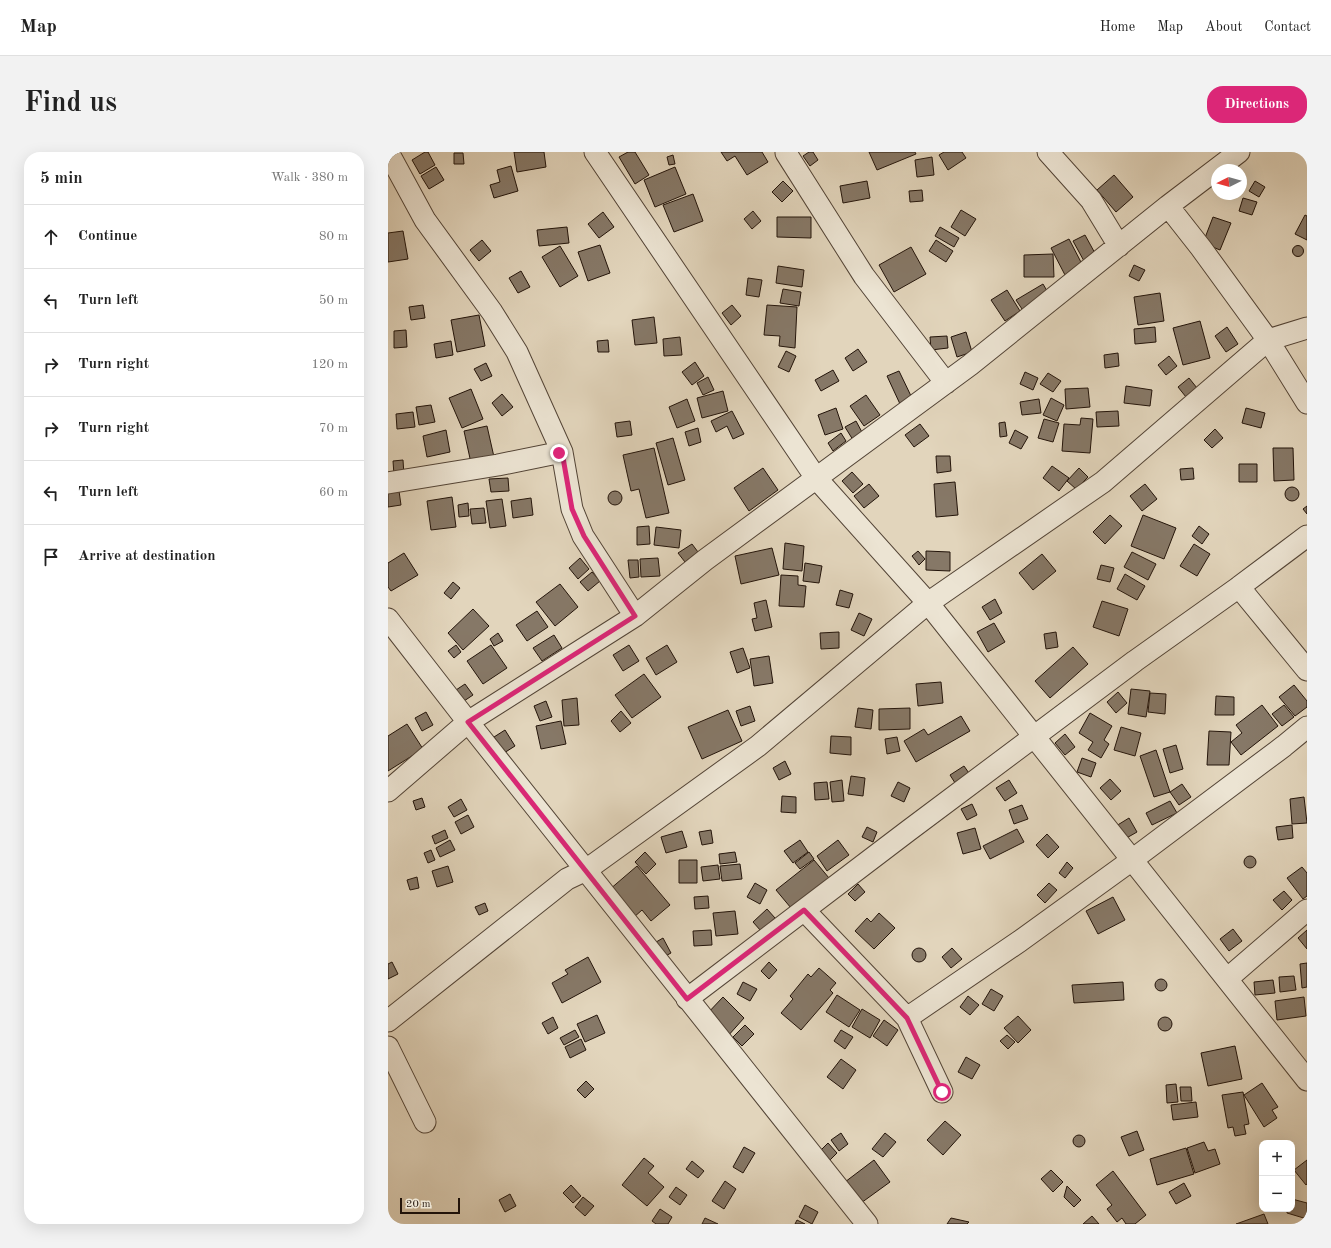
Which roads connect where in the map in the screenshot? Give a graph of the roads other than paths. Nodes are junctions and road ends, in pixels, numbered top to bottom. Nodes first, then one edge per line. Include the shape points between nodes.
1 (388, 152) edge
2 (1048, 152) edge
3 (1239, 152) edge
4 (786, 153) edge
5 (601, 154) edge
6 (1168, 206) junction
7 (1119, 246) junction
8 (1307, 328) edge
9 (1268, 340) junction
10 (946, 383) junction
11 (1307, 403) edge
12 (562, 452) junction
13 (816, 478) junction
14 (388, 483) edge
15 (1307, 536) edge
16 (1239, 587) junction
17 (928, 603) junction
18 (635, 616) junction
19 (388, 619) edge
20 (1307, 670) edge
21 (468, 722) junction
22 (1307, 727) edge
23 (1035, 737) junction
24 (388, 791) edge
25 (1132, 860) junction
26 (586, 870) junction
27 (804, 910) junction
28 (1307, 910) edge
29 (1227, 979) junction
30 (687, 999) junction
31 (907, 1018) junction
32 (388, 1021) edge
33 (388, 1047) edge
34 (1307, 1080) edge
35 (942, 1092) dead end
36 (425, 1122) dead end
37 (867, 1224) edge

1 - 12 street via 425,220 492,312 517,352
2 - 7 street via 1090,200
3 - 6 street
4 - 10 street via 864,276
5 - 13 street
6 - 7 street
6 - 9 street
7 - 10 street
8 - 9 street
9 - 11 street
9 - 17 street via 1103,482
10 - 13 street
12 - 14 street
12 - 18 street via 575,516 584,536
13 - 17 street
13 - 18 street via 705,560
15 - 16 street
16 - 20 street
16 - 23 street
17 - 23 street
17 - 26 street via 758,746
18 - 21 street
19 - 21 street
21 - 24 street
21 - 26 street
22 - 25 street
23 - 25 street
23 - 27 street
25 - 29 street
25 - 31 street
26 - 30 street
26 - 32 street via 567,879
27 - 30 street
27 - 31 street
28 - 29 street
29 - 34 street
30 - 37 street
31 - 35 street
33 - 36 street

